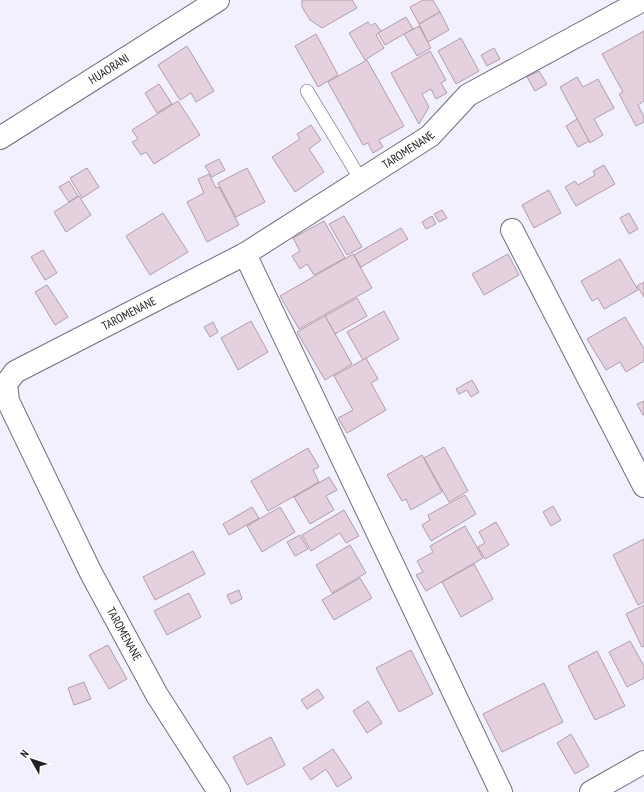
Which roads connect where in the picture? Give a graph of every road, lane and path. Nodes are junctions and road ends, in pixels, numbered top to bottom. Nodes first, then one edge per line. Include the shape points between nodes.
1 (218, 0) edge
2 (643, 0) edge
3 (306, 91) dead end
4 (0, 138) edge
5 (361, 180) junction
6 (512, 230) dead end
7 (245, 254) junction
8 (644, 485) edge
9 (644, 762) edge
10 (601, 789) edge
11 (218, 792) edge
12 (501, 792) edge

1 - 4 street, HUAORANI
2 - 5 street, TAROMENANE via 468,96 430,136
3 - 5 lane
5 - 7 street, TAROMENANE
6 - 8 street
7 - 11 street, TAROMENANE via 15,372 6,384 8,401 91,573 157,695
7 - 12 street
9 - 10 street

